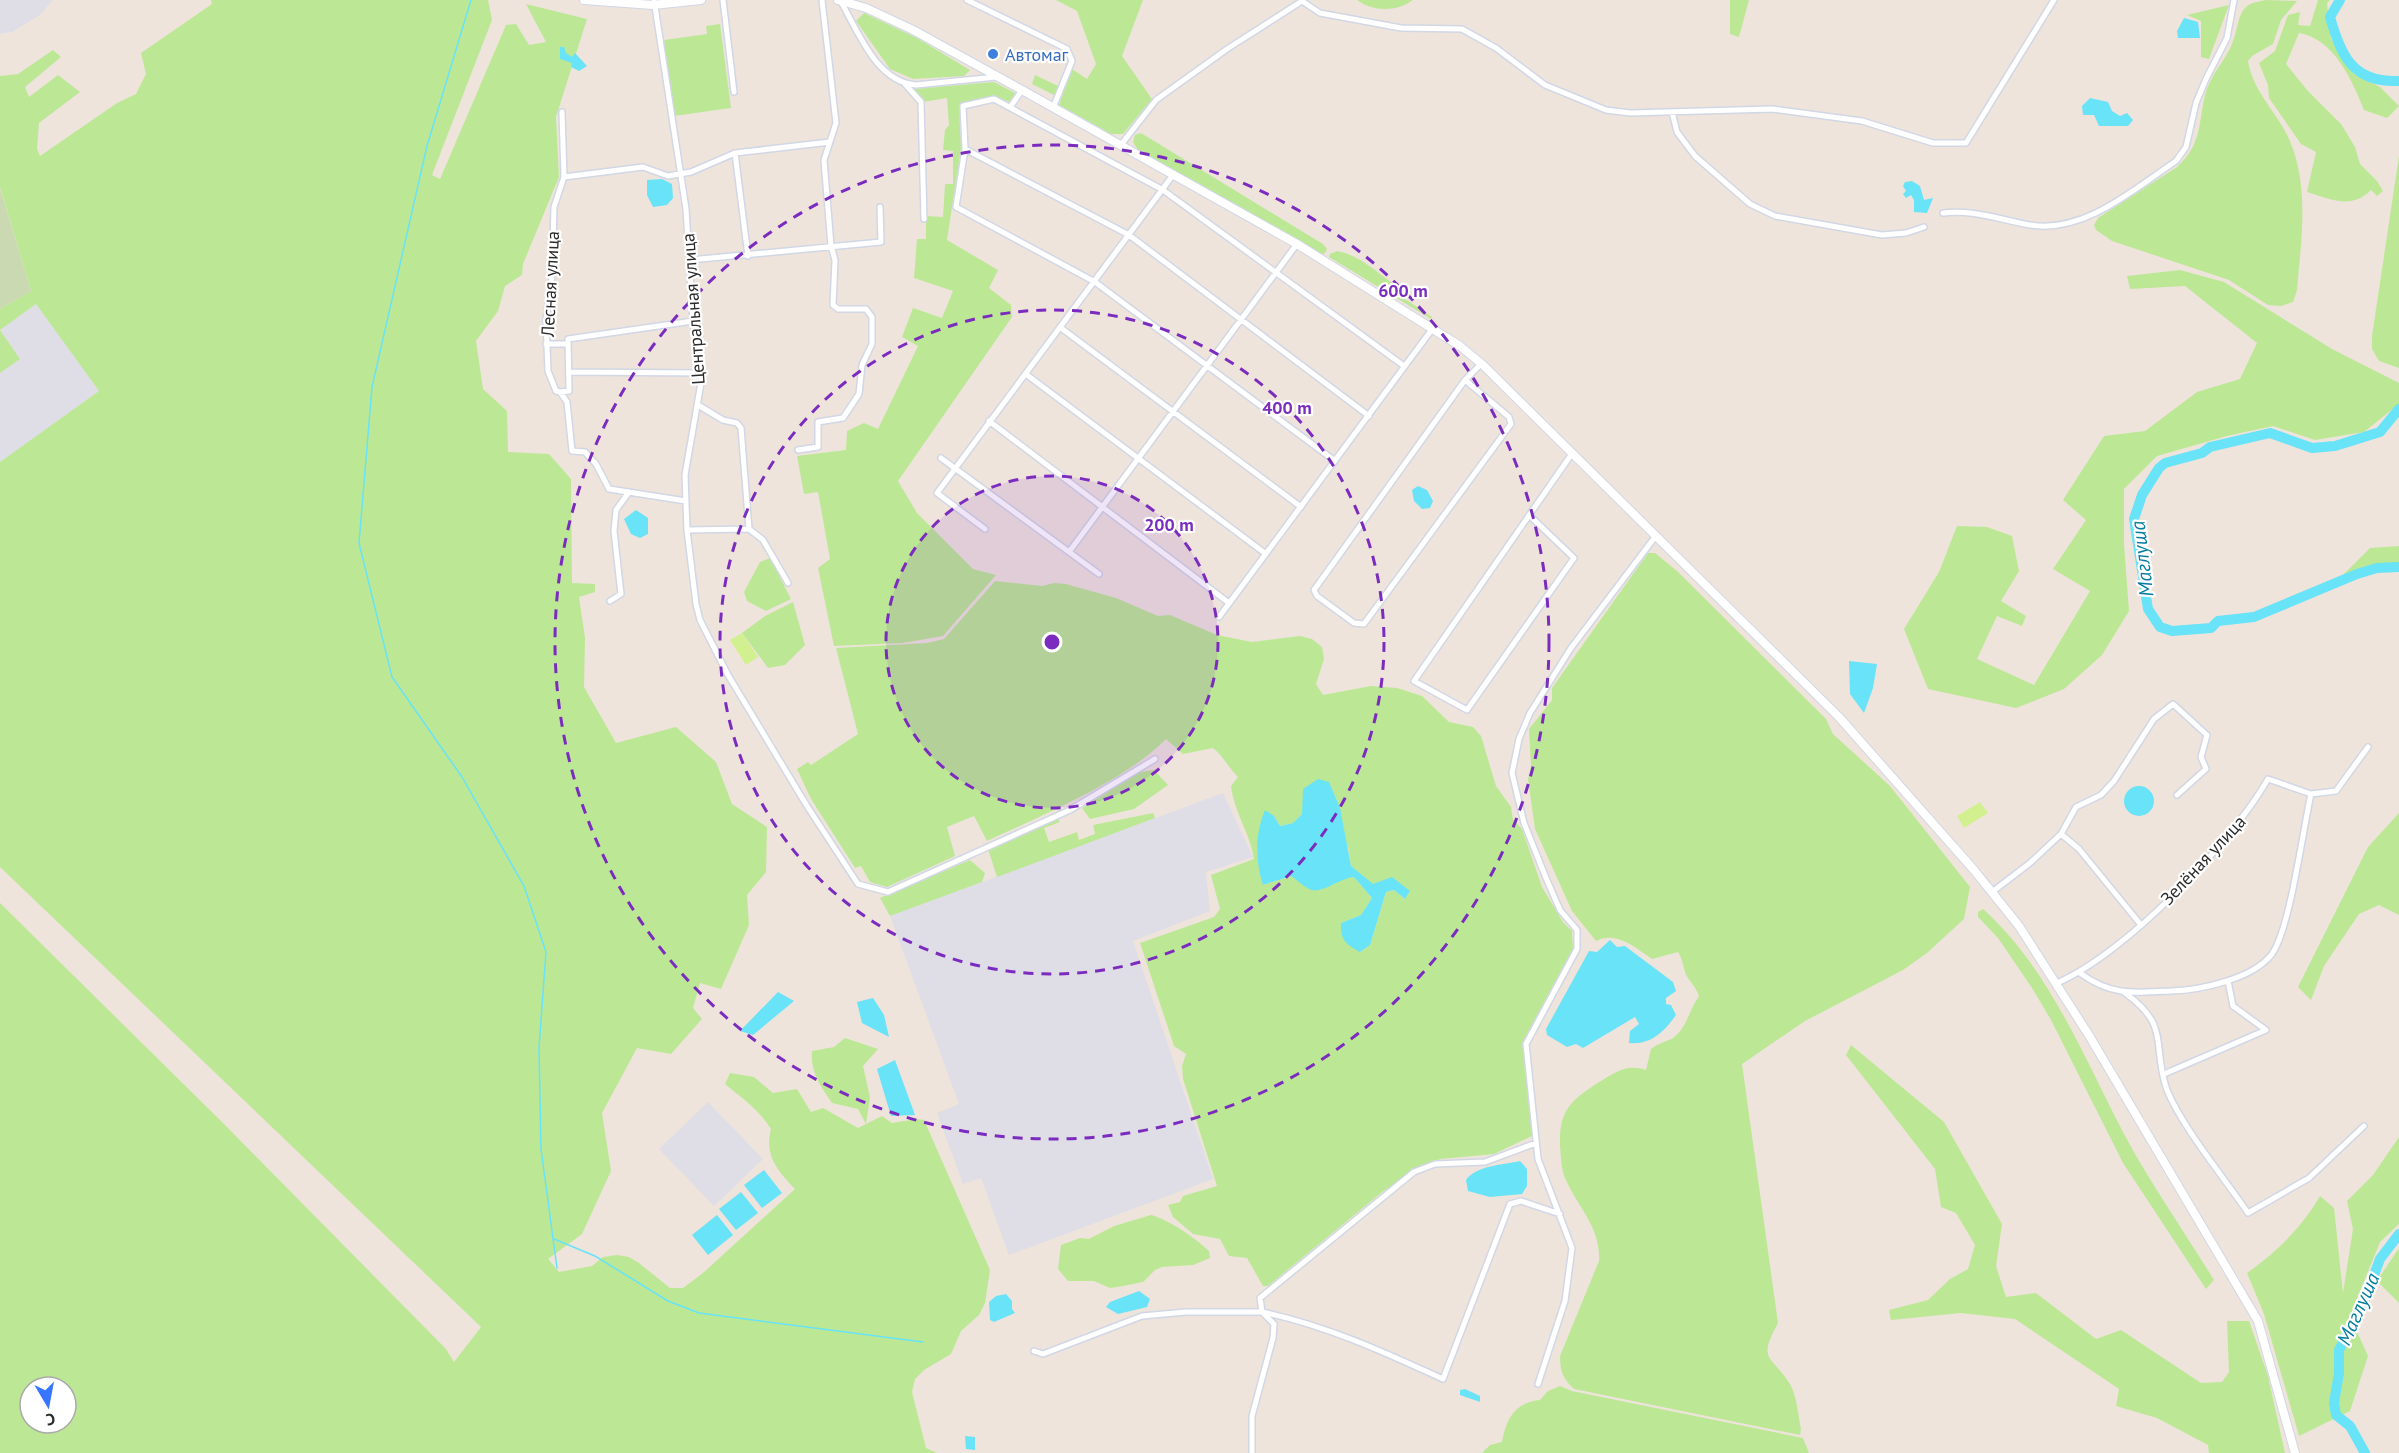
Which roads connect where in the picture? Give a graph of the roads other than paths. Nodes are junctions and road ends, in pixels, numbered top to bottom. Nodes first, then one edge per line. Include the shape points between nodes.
1 (584, 0) edge
2 (701, 0) edge
3 (723, 0) edge
4 (822, 0) edge
5 (839, 0) edge
6 (967, 0) edge
7 (2055, 0) edge
8 (2234, 0) edge
9 (1302, 1) edge
10 (654, 3) edge
11 (996, 77) junction
12 (905, 84) junction
13 (1022, 90) junction
14 (734, 92) dead end
15 (1011, 106) junction
16 (1053, 108) junction
17 (562, 112) dead end
18 (1672, 112) junction
19 (830, 142) junction
20 (1120, 146) junction
21 (965, 149) junction
22 (735, 153) junction
23 (680, 174) junction
24 (1173, 175) junction
25 (564, 177) junction
26 (1163, 190) junction
27 (880, 207) dead end
28 (1943, 213) dead end
29 (924, 219) dead end
30 (1924, 227) dead end
31 (1129, 235) junction
32 (1297, 244) junction
33 (831, 246) junction
34 (748, 256) junction
35 (690, 260) junction
36 (1277, 271) junction
37 (1095, 282) junction
38 (693, 321) junction
39 (1240, 321) junction
40 (1061, 328) junction
41 (1433, 328) junction
42 (546, 344) junction
43 (568, 344) junction
44 (1481, 364) junction
45 (1207, 366) junction
46 (1404, 366) junction
47 (569, 372) junction
48 (701, 373) junction
49 (1027, 375) junction
50 (1465, 380) junction
51 (560, 392) junction
52 (698, 405) junction
53 (1173, 412) junction
54 (1369, 416) junction
55 (989, 421) junction
56 (798, 450) dead end
57 (1571, 455) junction
58 (941, 458) dead end
59 (1138, 460) junction
60 (1335, 461) junction
61 (955, 468) junction
62 (628, 492) junction
63 (686, 501) junction
64 (1103, 506) junction
65 (1301, 507) junction
66 (1529, 515) junction
67 (749, 529) junction
68 (985, 529) dead end
69 (687, 530) junction
70 (1655, 537) junction
71 (1069, 552) junction
72 (1266, 554) junction
73 (1099, 574) dead end
74 (788, 583) dead end
75 (610, 601) dead end
76 (1229, 603) junction
77 (1219, 617) dead end
78 (2368, 747) dead end
79 (1155, 759) dead end
80 (2311, 794) junction
81 (2177, 795) dead end
82 (2061, 834) junction
83 (1992, 892) junction
84 (2141, 925) junction
85 (2080, 973) junction
86 (2228, 981) junction
87 (2057, 983) junction
88 (2125, 993) junction
89 (2164, 1074) junction
90 (2364, 1126) dead end
91 (1536, 1143) junction
92 (1560, 1214) junction
93 (1262, 1312) junction
94 (1034, 1351) dead end
95 (1538, 1384) dead end
96 (1252, 1453) edge
97 (2295, 1453) edge

1 - 10 main road
2 - 10 main road
3 - 14 street
4 - 19 street via 836,123
5 - 11 main road via 867,8 913,30
5 - 12 street via 878,64 890,77
6 - 16 street via 1067,49 1072,61
7 - 18 street via 1966,143 1933,143 1862,121 1772,110
8 - 28 street via 2228,38 2206,79 2186,147 2176,161 2079,222 2034,226 1967,212
9 - 18 street via 1320,13 1401,28 1462,29 1557,92 1606,110
9 - 20 street via 1156,100
10 - 23 street, Центральная улица
11 - 12 street
11 - 13 main road
12 - 29 street via 921,102
13 - 15 street
13 - 16 main road
15 - 21 street via 994,99 963,106
15 - 26 street
16 - 20 main road
17 - 25 street, Лесная улица
18 - 30 street via 1677,132 1695,156 1749,204 1775,216 1882,236
19 - 22 street
19 - 33 street via 824,160
20 - 24 main road
21 - 31 street
21 - 37 street via 956,207
22 - 23 street
22 - 34 street
23 - 25 street via 668,176 643,167
23 - 35 street, Центральная улица
24 - 26 street
24 - 32 main road
25 - 42 street, Лесная улица via 554,207
26 - 31 street
26 - 36 street
27 - 33 street via 881,242
31 - 37 street
31 - 39 street
32 - 36 street
32 - 41 main road
33 - 34 street
33 - 56 street via 835,260 833,305 837,309 866,309 872,317 872,344 862,365 859,394 843,418 818,422 818,447
34 - 35 street
35 - 38 street, Центральная улица
36 - 39 street
36 - 46 street
37 - 40 street
37 - 45 street
38 - 43 street via 568,339
38 - 48 street, Центральная улица
39 - 45 street
39 - 54 street
40 - 49 street
40 - 53 street
41 - 44 main road
41 - 46 street
42 - 43 street
42 - 51 street, Лесная улица via 548,371
43 - 47 street
44 - 50 street
44 - 57 main road
45 - 53 street
45 - 60 street
46 - 54 street
47 - 48 street
47 - 51 street via 569,391
48 - 52 street, Центральная улица
49 - 55 street
49 - 59 street
50 - 50 street via 1314,590 1354,623 1364,624 1511,424 1509,417
51 - 62 street, Лесная улица via 567,402 572,451 585,452 609,489
52 - 63 street, Центральная улица via 685,475
52 - 67 street via 741,428
53 - 59 street
53 - 65 street
54 - 60 street
55 - 61 street
55 - 64 street
57 - 66 street
57 - 70 main road
58 - 61 street
59 - 64 street
59 - 72 street
60 - 65 street
61 - 68 street via 937,493
61 - 71 street
62 - 63 street
62 - 75 street via 616,510 614,531 621,594
63 - 69 street, Центральная улица
64 - 71 street
64 - 76 street
65 - 72 street
66 - 66 street via 1414,681 1467,710 1574,558
67 - 69 street
67 - 74 street via 763,540
69 - 79 street, Центральная улица via 692,586 700,620 728,675 858,884 888,892 1070,810
70 - 83 main road via 1839,717
70 - 91 street via 1571,648 1530,713 1519,739 1512,773 1524,823 1560,910 1577,930 1578,939 1577,949 1526,1044
71 - 73 street
72 - 76 street
76 - 77 street
78 - 80 street via 2336,791
80 - 84 street, Зелёная улица via 2268,779 2218,848
80 - 86 street via 2283,929 2271,954
81 - 82 street via 2206,769 2202,757 2207,735 2173,704 2154,719 2101,795 2076,807
82 - 83 street
82 - 84 street via 2079,849
83 - 87 main road via 2036,948
84 - 85 street, Зелёная улица
85 - 87 street, Зелёная улица
85 - 88 street via 2096,984
86 - 88 street via 2184,991
86 - 89 street via 2233,1006 2266,1030
87 - 97 main road via 2258,1322
88 - 89 street via 2142,1005 2155,1023
89 - 90 street via 2168,1090 2188,1126 2248,1213 2309,1178
91 - 92 street via 1538,1159
91 - 93 street via 1485,1162 1435,1164 1414,1172 1260,1298
92 - 93 street via 1521,1201 1510,1204 1443,1378 1372,1347
92 - 95 street via 1572,1248 1565,1301
93 - 94 street via 1142,1316 1043,1354
93 - 96 street via 1274,1324 1252,1416

